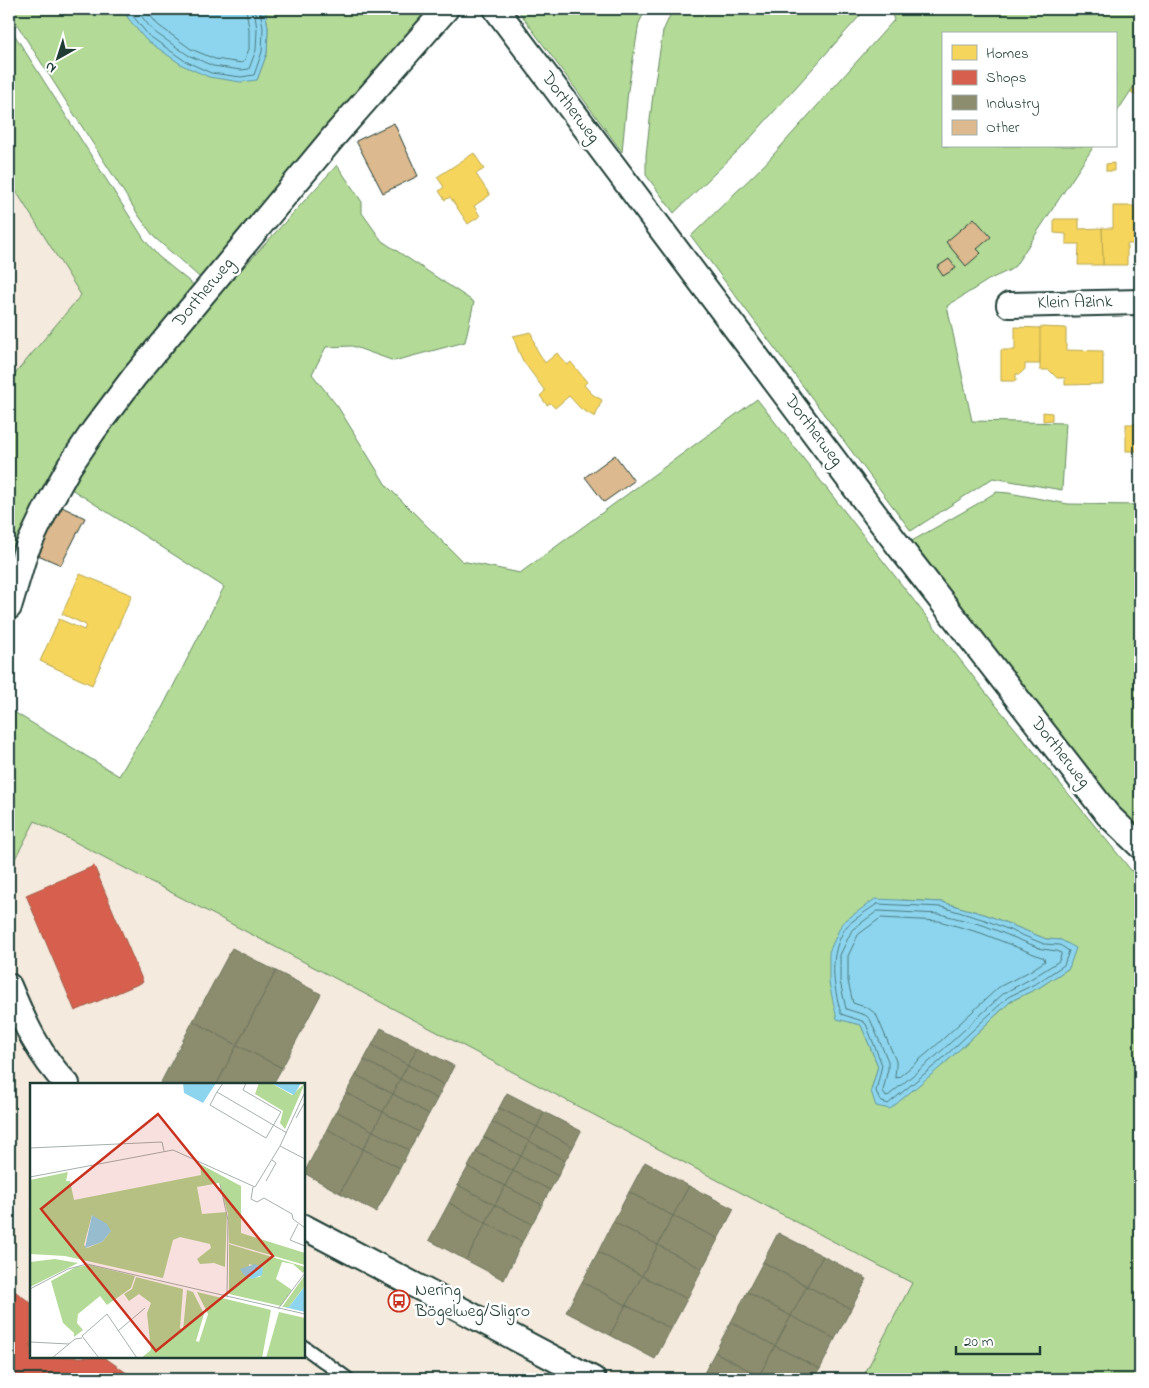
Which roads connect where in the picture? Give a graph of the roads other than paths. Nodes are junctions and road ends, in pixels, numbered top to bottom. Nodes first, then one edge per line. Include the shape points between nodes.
1 (446, 9) edge
2 (496, 9) edge
3 (1140, 302) edge
4 (1009, 305) dead end
5 (9, 607) edge
6 (1140, 846) edge
7 (9, 986) edge
8 (66, 1083) edge
9 (305, 1228) edge
10 (305, 1348) edge
11 (348, 1379) edge
12 (593, 1379) edge

1 - 5 street, Dortherweg via 336,134 134,377 94,430 46,509 25,553
2 - 6 street, Dortherweg via 898,545 1108,815
3 - 4 street, Klein Azink
7 - 8 street via 36,1043
9 - 12 street
10 - 11 lane

